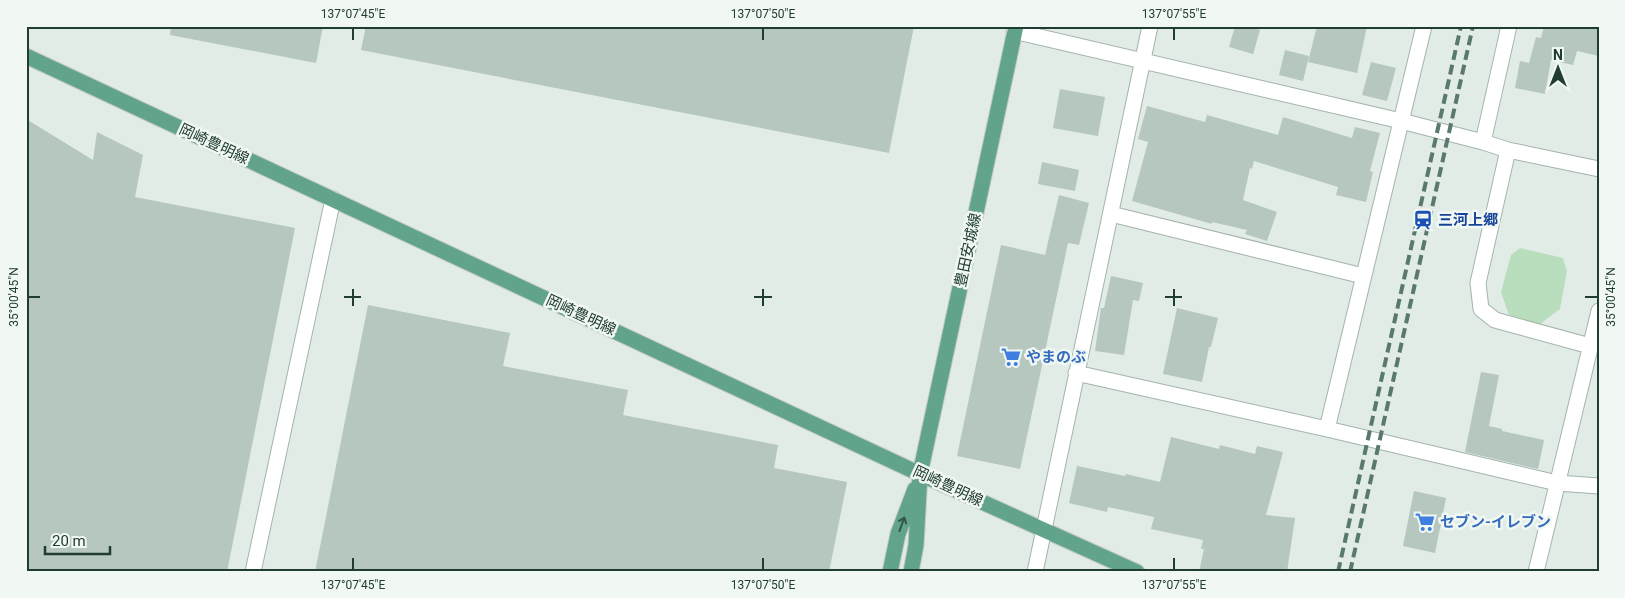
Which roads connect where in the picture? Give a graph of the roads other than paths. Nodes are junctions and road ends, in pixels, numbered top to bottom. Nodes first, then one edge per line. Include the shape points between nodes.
1 (1150, 26) edge
2 (1424, 26) edge
3 (1509, 26) edge
4 (1015, 29) edge
5 (26, 56) edge
6 (1143, 62) junction
7 (1401, 121) junction
8 (1483, 142) junction
9 (1508, 150) junction
10 (1599, 169) edge
11 (333, 199) junction
12 (1110, 214) junction
13 (1363, 276) junction
14 (1599, 311) edge
15 (1590, 346) junction
16 (1076, 373) junction
17 (1327, 429) junction
18 (920, 474) junction
19 (1557, 482) junction
20 (1599, 486) edge
21 (1044, 531) junction
22 (253, 572) edge
23 (890, 572) edge
24 (911, 572) edge
25 (1035, 572) edge
26 (1137, 572) edge
27 (1536, 572) edge

1 - 6 street
2 - 7 street
3 - 8 street
4 - 6 street
4 - 18 main road, 豊田安城線
5 - 11 main road, 岡崎豊明線
6 - 7 street
6 - 12 street
7 - 8 street
7 - 13 street
8 - 9 street
9 - 10 street
9 - 15 street via 1478,283 1481,309 1495,320
11 - 18 main road, 岡崎豊明線
11 - 22 street
12 - 13 street
12 - 16 street
13 - 17 street
14 - 15 street
15 - 19 street
16 - 17 street
16 - 21 street
17 - 19 street
18 - 21 main road, 岡崎豊明線
23 -> 18 main road, 豊田安城線 via 898,534
18 - 24 main road, 豊田安城線 via 916,545
19 - 20 street
19 - 27 street
21 - 25 street
21 - 26 main road, 岡崎豊明線

